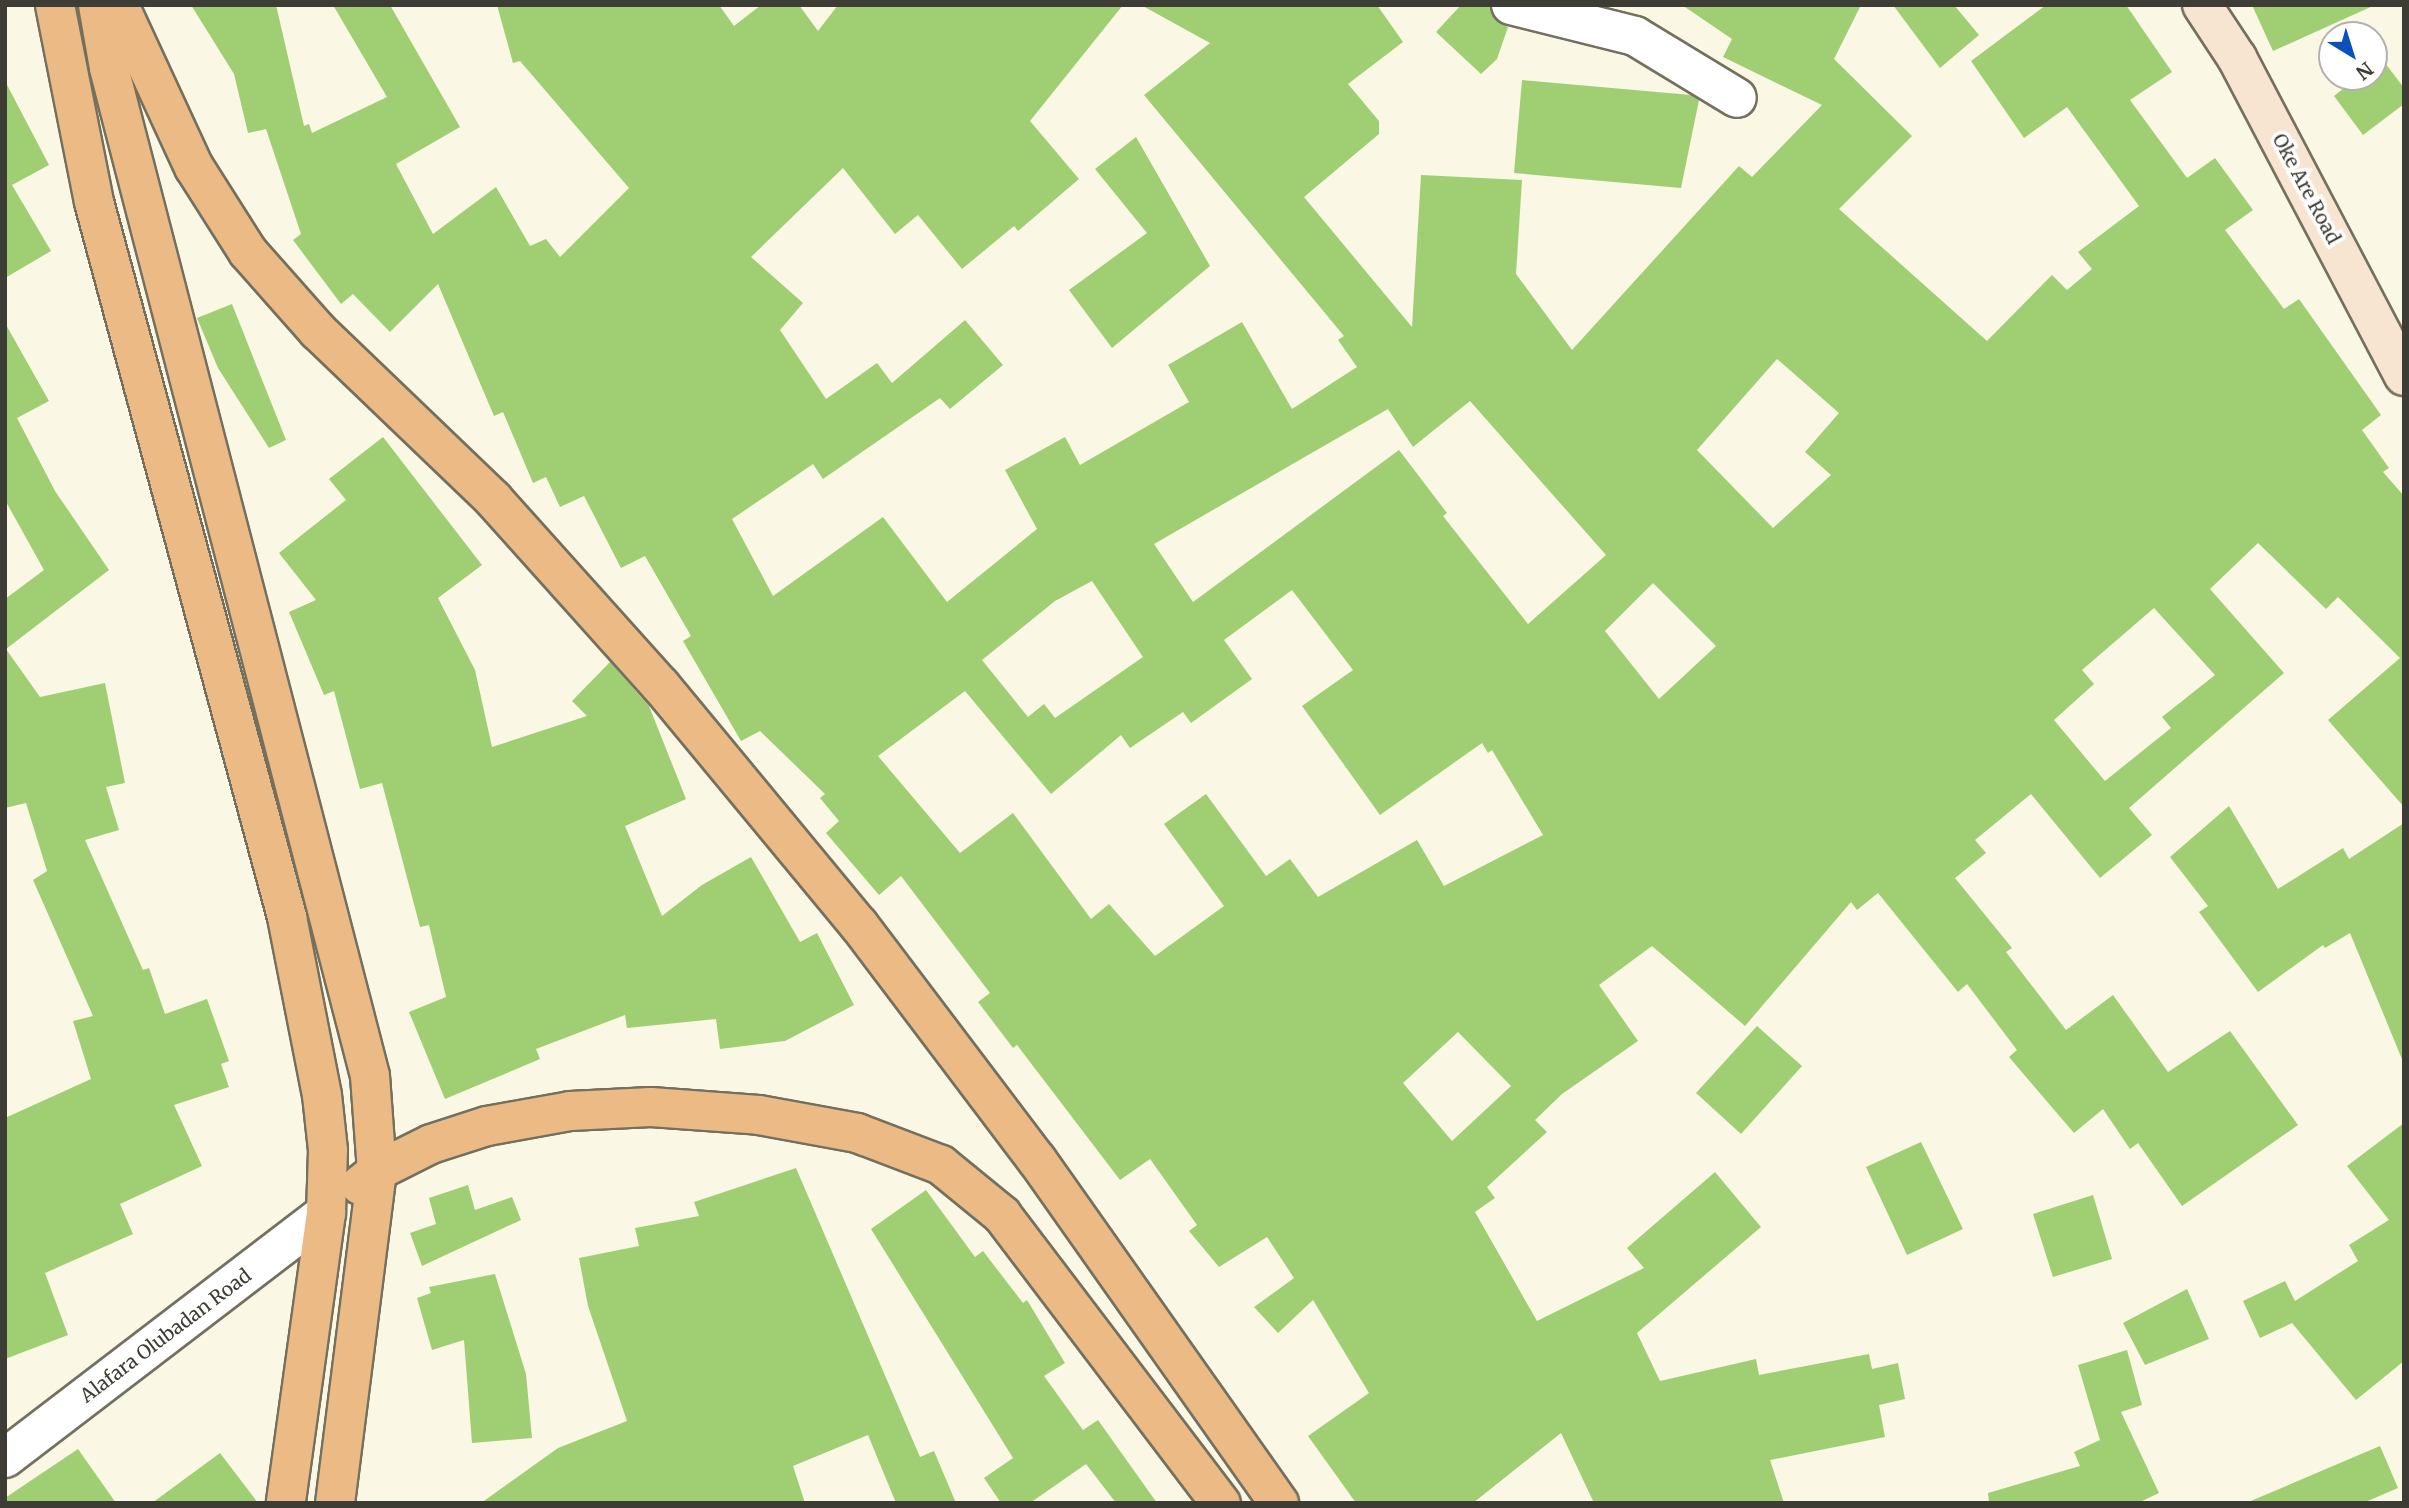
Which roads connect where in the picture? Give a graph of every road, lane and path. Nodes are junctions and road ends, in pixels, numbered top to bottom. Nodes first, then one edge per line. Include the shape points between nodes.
1 (55, 5) edge
2 (98, 5) edge
3 (119, 5) edge
4 (1511, 5) edge
5 (2202, 5) edge
6 (1737, 98) dead end
7 (2404, 376) edge
8 (377, 1171) junction
9 (326, 1213) junction
10 (1242, 1450) junction
11 (5, 1458) edge
12 (1212, 1491) edge
13 (286, 1503) edge
14 (334, 1503) edge
15 (1279, 1503) edge

1 - 9 highway via 94,202 298,967 328,1150
2 - 8 highway via 112,81 351,989 370,1076
3 - 10 highway via 194,167 248,252 318,331 493,499 661,686 834,894 1037,1160
4 - 6 street via 1635,36
5 - 7 main road, Oke Are Road via 2237,58
8 - 9 highway
8 - 12 highway via 431,1144 487,1126 570,1111 664,1108 759,1115 857,1133 941,1165 1002,1215
8 - 14 highway
9 - 11 street, Alafara Olubadan Road
9 - 13 highway
10 - 12 highway
10 - 15 highway

